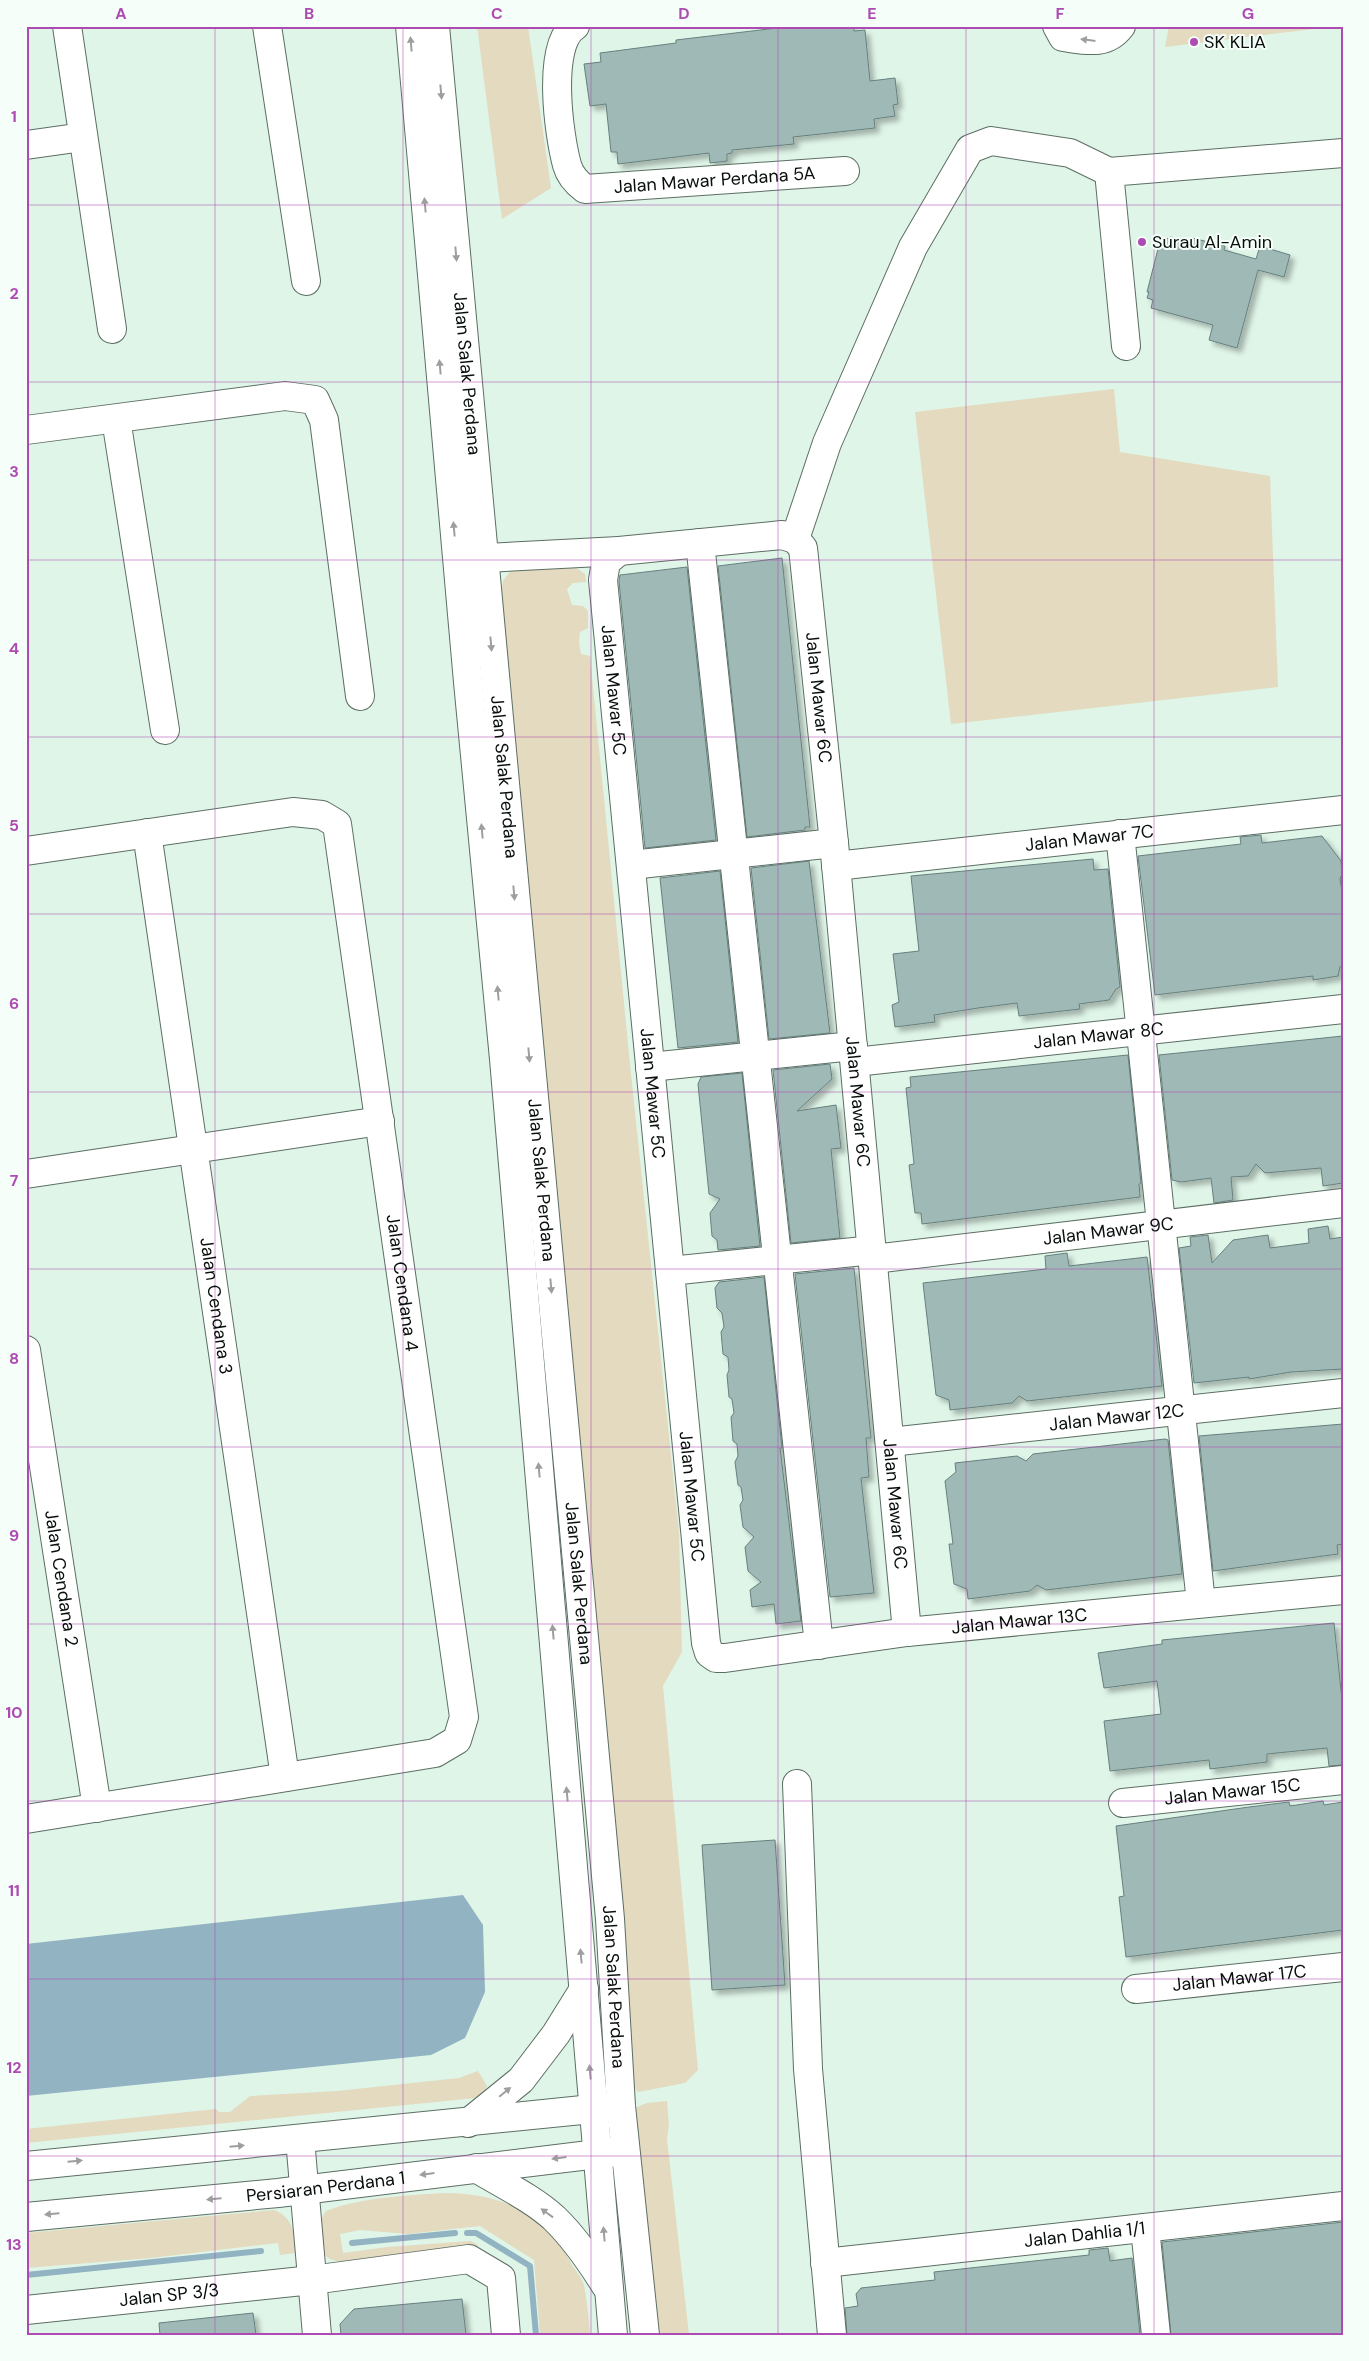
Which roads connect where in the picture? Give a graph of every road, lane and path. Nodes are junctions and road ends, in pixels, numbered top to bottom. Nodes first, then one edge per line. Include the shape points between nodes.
1 (67, 26) edge
2 (267, 26) edge
3 (410, 26) edge
4 (435, 26) edge
5 (1057, 26) edge
6 (1121, 26) edge
7 (569, 33) edge
8 (83, 137) junction
9 (26, 145) edge
10 (1343, 153) edge
11 (845, 171) dead end
12 (1109, 172) junction
13 (306, 281) dead end
14 (112, 329) dead end
15 (1126, 346) dead end
16 (116, 418) junction
17 (26, 430) edge
18 (795, 539) junction
19 (700, 543) junction
20 (619, 550) junction
21 (484, 558) junction
22 (457, 560) junction
23 (360, 696) dead end
24 (166, 730) dead end
25 (1343, 810) edge
26 (147, 833) junction
27 (1120, 834) junction
28 (26, 851) edge
29 (734, 854) junction
30 (835, 854) junction
31 (631, 865) junction
32 (1343, 1009) edge
33 (1141, 1031) junction
34 (854, 1054) junction
35 (756, 1056) junction
36 (650, 1067) junction
37 (380, 1122) junction
38 (193, 1149) junction
39 (26, 1174) edge
40 (1343, 1203) edge
41 (1162, 1225) junction
42 (873, 1254) junction
43 (778, 1260) junction
44 (670, 1271) junction
45 (26, 1350) edge
46 (1343, 1394) edge
47 (1181, 1411) junction
48 (890, 1442) junction
49 (1343, 1590) edge
50 (1202, 1603) junction
51 (907, 1632) junction
52 (706, 1642) joint
53 (819, 1644) junction
54 (285, 1777) junction
55 (1343, 1780) edge
56 (797, 1784) dead end
57 (1123, 1803) dead end
58 (97, 1808) junction
59 (26, 1819) edge
60 (1343, 1967) edge
61 (584, 1989) junction
62 (1136, 1989) dead end
63 (621, 2106) junction
64 (594, 2110) junction
65 (468, 2123) junction
66 (300, 2140) junction
67 (625, 2151) junction
68 (597, 2153) junction
69 (26, 2166) edge
70 (476, 2168) junction
71 (306, 2189) junction
72 (1343, 2206) edge
73 (26, 2217) edge
74 (1145, 2228) junction
75 (825, 2263) junction
76 (312, 2280) junction
77 (609, 2292) junction
78 (26, 2310) edge
79 (317, 2335) edge
80 (506, 2335) edge
81 (613, 2335) edge
82 (645, 2335) edge
83 (832, 2335) edge
84 (1156, 2335) edge

1 - 8 street
2 - 13 street
22 -> 3 street, Jalan Salak Perdana
4 -> 21 street, Jalan Salak Perdana
6 -> 5 street via 1114,35 1097,41 1063,37
7 - 11 street, Jalan Mawar Perdana 5A via 556,81 567,166 575,182 585,189
8 - 9 street
8 - 14 street
10 - 12 street
12 - 15 street
12 - 18 street via 1070,153 991,142 970,150 913,247 827,443
16 - 17 street
16 - 23 street via 285,396 315,400 324,420
16 - 24 street
18 - 19 street via 782,535
18 - 30 street, Jalan Mawar 6C via 803,548 807,570
19 - 20 street
19 - 29 street
20 - 21 street
20 - 31 street, Jalan Mawar 5C via 606,562 603,580
21 - 22 street
21 -> 63 street, Jalan Salak Perdana via 609,1909
61 -> 22 street, Jalan Salak Perdana via 504,1059
25 - 27 street, Jalan Mawar 7C
26 - 28 street
26 - 37 street, Jalan Cendana 4 via 294,812 322,815 337,824
26 - 38 street, Jalan Cendana 3
27 - 30 street, Jalan Mawar 7C
27 - 33 street
29 - 30 street, Jalan Mawar 7C
29 - 31 street, Jalan Mawar 7C
29 - 35 street
30 - 34 street, Jalan Mawar 6C
31 - 36 street, Jalan Mawar 5C
32 - 33 street, Jalan Mawar 8C
33 - 34 street, Jalan Mawar 8C
33 - 41 street
34 - 35 street, Jalan Mawar 8C
34 - 42 street, Jalan Mawar 6C
35 - 36 street, Jalan Mawar 8C
35 - 43 street
36 - 44 street, Jalan Mawar 5C
37 - 38 street
37 - 54 street, Jalan Cendana 4 via 464,1717 457,1740 435,1753
38 - 39 street
38 - 54 street, Jalan Cendana 3
40 - 41 street, Jalan Mawar 9C
41 - 42 street, Jalan Mawar 9C
41 - 47 street
42 - 43 street, Jalan Mawar 9C
42 - 48 street, Jalan Mawar 6C
43 - 44 street, Jalan Mawar 9C
43 - 53 street
44 - 52 street, Jalan Mawar 5C
45 - 58 street, Jalan Cendana 2
46 - 47 street, Jalan Mawar 12C
47 - 48 street, Jalan Mawar 12C
47 - 50 street
48 - 51 street, Jalan Mawar 6C
49 - 50 street, Jalan Mawar 13C
50 - 51 street, Jalan Mawar 13C
51 - 53 street, Jalan Mawar 13C
52 - 53 street, Jalan Mawar 13C via 709,1653 716,1658
54 - 58 street
55 - 57 street, Jalan Mawar 15C
56 - 75 street via 808,2069
58 - 59 street
60 - 62 street, Jalan Mawar 17C
64 -> 61 street, Jalan Salak Perdana
65 -> 61 street via 521,2080 556,2034
63 - 64 street
63 - 67 street, Jalan Salak Perdana
64 - 65 street
64 - 68 street, Jalan Salak Perdana
65 - 66 street
69 -> 66 street
66 - 71 street
67 - 68 street, Persiaran Perdana 1
67 - 82 street, Jalan Salak Perdana
68 -> 70 street, Persiaran Perdana 1
77 -> 68 street, Jalan Salak Perdana
70 -> 71 street, Persiaran Perdana 1
77 -> 70 street via 585,2253 553,2218
71 -> 73 street, Persiaran Perdana 1
71 - 76 street
72 - 74 street, Jalan Dahlia 1/1
74 - 75 street, Jalan Dahlia 1/1
74 - 84 street
75 - 83 street
76 - 78 street, Jalan SP 3/3
76 - 79 street
76 - 80 street, Jalan SP 3/3 via 469,2259 501,2278
77 - 81 street, Jalan Salak Perdana

